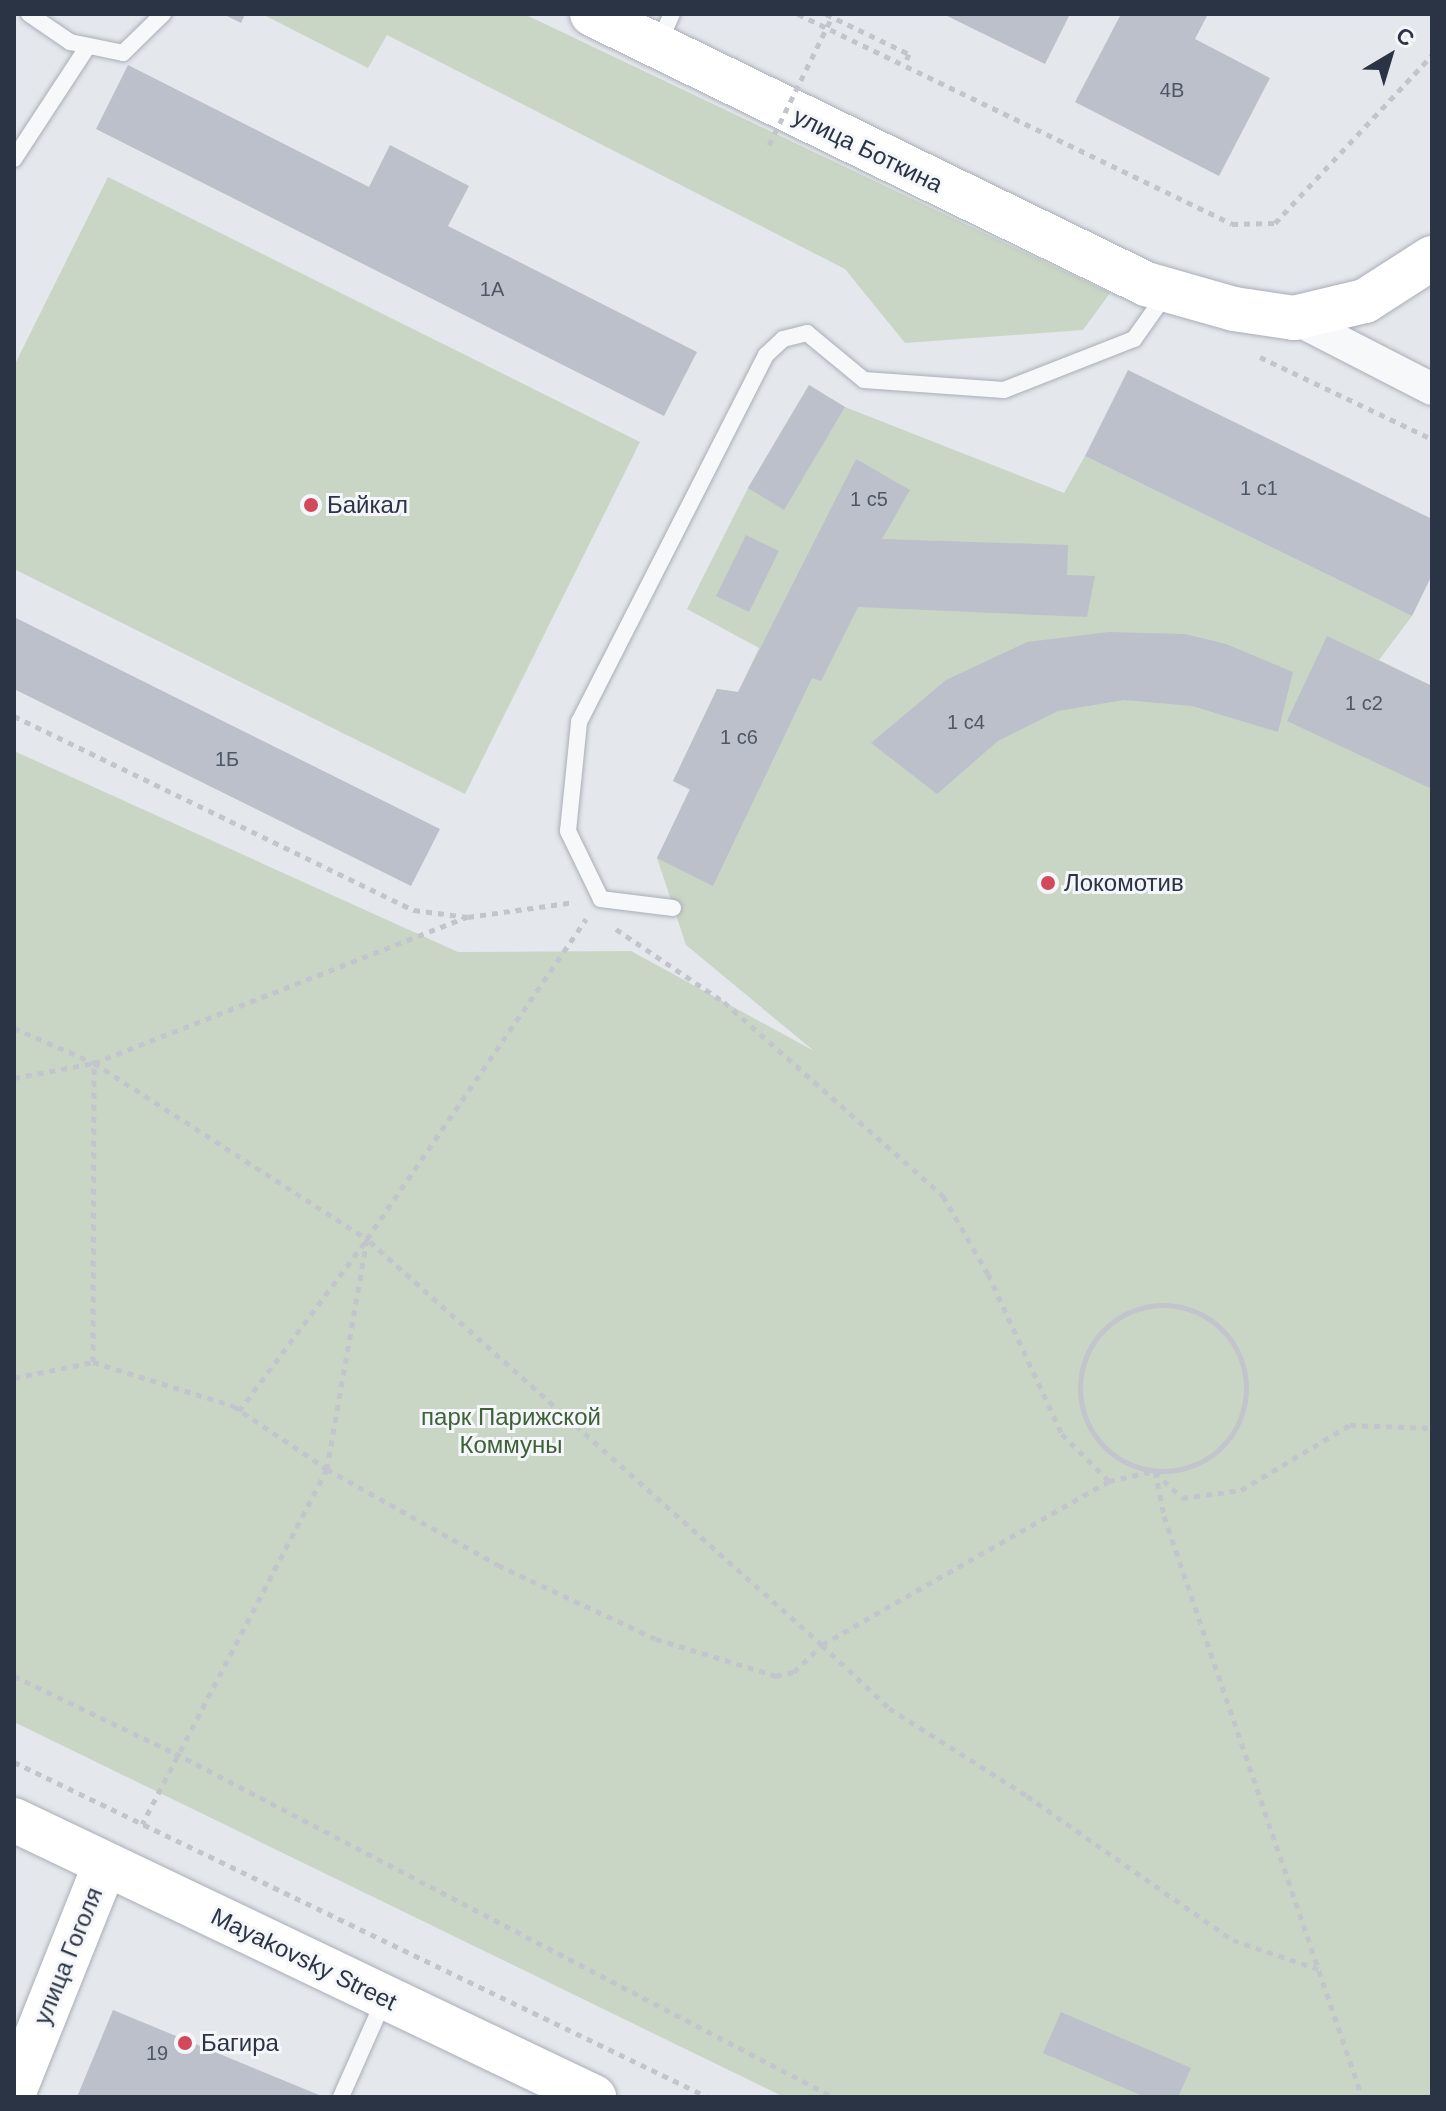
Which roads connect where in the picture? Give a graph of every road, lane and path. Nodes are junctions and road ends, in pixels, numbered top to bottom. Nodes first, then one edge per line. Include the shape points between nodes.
1 (26, 14) edge
2 (163, 14) edge
3 (592, 14) edge
4 (798, 14) edge
5 (829, 15) edge
6 (14, 17) edge
7 (665, 30) edge
8 (88, 46) junction
9 (1432, 55) edge
10 (904, 65) junction
11 (769, 145) dead end
12 (14, 159) edge
13 (1432, 258) edge
14 (1157, 287) junction
15 (1294, 318) junction
16 (1432, 389) edge
17 (14, 716) edge
18 (601, 899) junction
19 (673, 908) dead end
20 (468, 917) junction
21 (14, 1028) edge
22 (94, 1063) junction
23 (14, 1078) edge
24 (367, 1239) junction
25 (93, 1362) junction
26 (14, 1378) edge
27 (239, 1411) junction
28 (1432, 1428) edge
29 (327, 1469) junction
30 (1155, 1471) junction
31 (1109, 1481) junction
32 (822, 1645) junction
33 (14, 1676) edge
34 (175, 1753) junction
35 (14, 1762) edge
36 (14, 1820) edge
37 (142, 1824) junction
38 (105, 1864) junction
39 (1318, 1969) junction
40 (384, 1998) junction
41 (14, 2092) edge
42 (341, 2097) edge
43 (594, 2097) edge
44 (708, 2097) edge
45 (833, 2097) edge
46 (1362, 2097) edge

1 - 6 lane
1 - 8 lane via 70,42
2 - 8 lane via 123,53
3 - 7 main road, улица Боткина
4 - 10 path
5 - 10 path via 909,54
5 - 11 path, bridge
7 - 14 main road, улица Боткина
8 - 12 lane
9 - 10 path via 1275,223 1232,224
13 - 15 main road via 1365,301
14 - 15 main road, улица Боткина via 1234,309
14 - 18 lane via 1134,339 1004,390 864,380 807,333 783,339 766,355 579,722 568,831
15 - 16 street
17 - 20 path via 414,910
18 - 19 lane
18 - 20 path
18 - 24 path via 512,1020
18 - 31 path via 617,930 724,1002 943,1196 988,1274 1062,1434
20 - 22 path
21 - 22 path
22 - 23 path
22 - 24 path
22 - 25 path
24 - 27 path
24 - 29 path
24 - 32 path
25 - 26 path
25 - 27 path
27 - 29 path
28 - 30 path via 1350,1425 1241,1490 1182,1498
29 - 32 path via 498,1565 656,1639 776,1676 794,1672
29 - 34 path
30 - 30 path via 1181,1469 1217,1450 1240,1418 1246,1392 1243,1365 1222,1331 1188,1309 1161,1305 1134,1309 1110,1324 1091,1344 1081,1370 1080,1398 1096,1436 1127,1464
30 - 31 path
30 - 39 path via 1164,1516
31 - 32 path
32 - 39 path via 889,1708 1027,1796 1233,1940
33 - 34 path
34 - 37 path
34 - 45 path
35 - 37 path
36 - 38 main road, Mayakovsky Street
37 - 44 path
38 - 40 main road, Mayakovsky Street
38 - 41 main road, улица Гоголя
39 - 46 path
40 - 42 lane
40 - 43 main road, Mayakovsky Street

